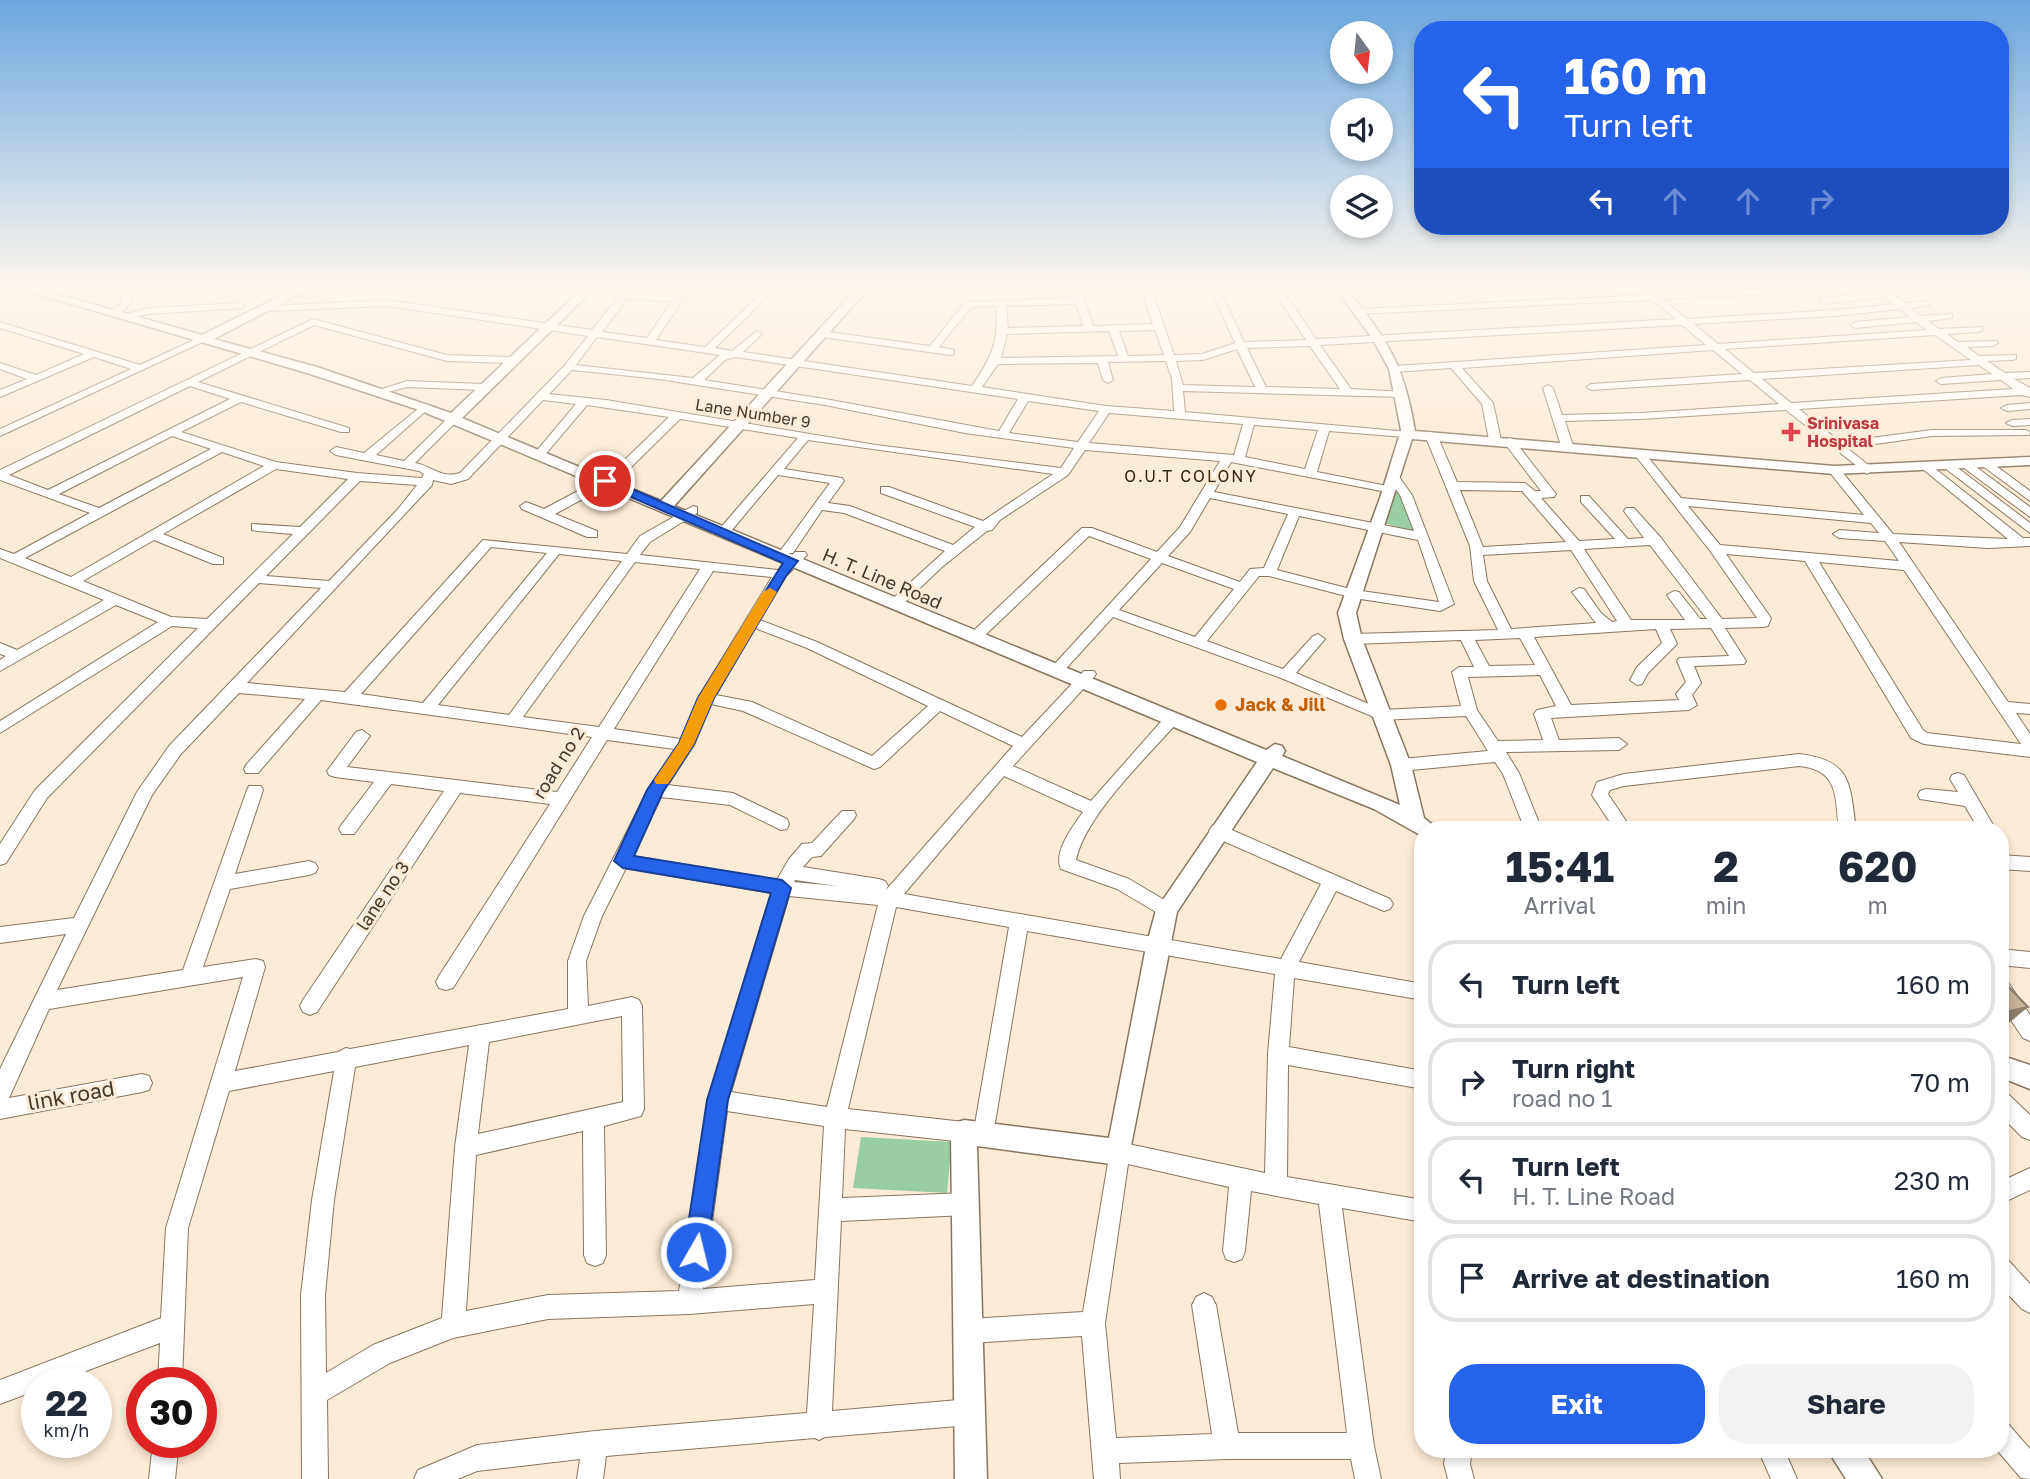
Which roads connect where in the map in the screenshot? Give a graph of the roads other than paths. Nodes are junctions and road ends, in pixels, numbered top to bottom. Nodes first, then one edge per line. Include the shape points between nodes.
1 (88, 354) edge
2 (173, 354) edge
3 (249, 354) edge
4 (265, 354) edge
5 (432, 354) edge
6 (518, 354) edge
7 (580, 354) edge
8 (736, 354) joint
9 (804, 354) edge
10 (997, 354) edge
11 (1122, 354) edge
12 (1169, 354) edge
13 (1212, 354) edge
14 (1244, 354) edge
15 (1322, 354) edge
16 (1387, 354) edge
17 (1614, 354) edge
18 (1725, 354) edge
19 (1970, 354) edge
20 (91, 355) junction
21 (2012, 357) dead end
22 (1170, 358) junction
23 (1102, 359) junction
24 (1124, 359) junction
25 (511, 360) junction
26 (1979, 360) junction
27 (995, 361) junction
28 (796, 363) junction
29 (1454, 365) junction
30 (0, 366) edge
31 (569, 367) junction
32 (140, 369) junction
33 (1395, 369) junction
34 (2030, 375) edge
35 (2002, 376) junction
36 (1753, 377) junction
37 (36, 378) junction
38 (1108, 380) dead end
39 (1941, 381) dead end
40 (190, 383) junction
41 (694, 383) junction
42 (484, 387) junction
43 (1178, 387) junction
44 (1591, 387) dead end
45 (1548, 388) dead end
46 (386, 389) junction
47 (1261, 389) junction
48 (975, 390) junction
49 (1346, 392) junction
50 (2028, 393) edge
51 (0, 394) edge
52 (1401, 394) junction
53 (767, 395) junction
54 (1025, 396) junction
55 (541, 397) junction
56 (240, 398) junction
57 (584, 401) junction
58 (424, 407) junction
59 (1788, 407) junction
60 (2030, 407) edge
61 (2007, 408) dead end
62 (1106, 409) junction
63 (1180, 414) junction
64 (456, 416) junction
65 (676, 416) junction
66 (1558, 418) junction
67 (1249, 421) junction
68 (2012, 423) dead end
69 (738, 426) junction
70 (2028, 427) edge
71 (1324, 428) junction
72 (345, 430) dead end
73 (0, 433) edge
74 (173, 433) junction
75 (1405, 434) junction
76 (1002, 435) junction
77 (1431, 435) junction
78 (506, 436) junction
79 (805, 437) junction
80 (1502, 441) junction
81 (1083, 446) junction
82 (1567, 446) junction
83 (1837, 446) junction
84 (223, 447) junction
85 (336, 451) dead end
86 (542, 451) junction
87 (1639, 453) junction
88 (368, 456) junction
89 (1233, 459) junction
90 (2030, 461) edge
91 (1996, 463) junction
92 (274, 465) junction
93 (1968, 465) junction
94 (405, 466) junction
95 (1950, 466) junction
96 (1928, 467) junction
97 (1834, 470) junction
98 (775, 471) junction
99 (1867, 471) junction
100 (1064, 472) junction
101 (1310, 474) junction
102 (0, 475) edge
103 (357, 477) junction
104 (429, 479) junction
105 (609, 479) junction
106 (1390, 484) junction
107 (2030, 484) edge
108 (1451, 486) junction
109 (885, 490) dead end
110 (1207, 494) junction
111 (47, 495) junction
112 (1532, 495) junction
113 (2030, 497) edge
114 (1585, 499) dead end
115 (1677, 501) junction
116 (667, 503) junction
117 (526, 506) dead end
118 (819, 506) junction
119 (1630, 510) dead end
120 (1296, 511) junction
121 (688, 512) junction
122 (100, 513) junction
123 (2030, 513) edge
124 (545, 514) junction
125 (1876, 520) junction
126 (257, 527) dead end
127 (987, 527) junction
128 (726, 529) junction
129 (1375, 529) junction
130 (2030, 529) edge
131 (302, 531) junction
132 (592, 534) dead end
133 (1839, 534) dead end
134 (153, 535) junction
135 (1423, 537) junction
136 (1888, 537) junction
137 (1656, 541) junction
138 (1623, 542) junction
139 (2025, 542) edge
140 (1575, 545) junction
141 (1716, 549) junction
142 (556, 550) junction
143 (954, 551) junction
144 (1476, 551) junction
145 (0, 553) edge
146 (1809, 556) junction
147 (631, 558) junction
148 (14, 559) junction
149 (1158, 559) junction
150 (790, 560) junction
151 (218, 561) dead end
152 (709, 566) junction
153 (1909, 566) junction
154 (1269, 572) junction
155 (256, 579) junction
156 (70, 583) junction
157 (330, 585) junction
158 (1241, 587) junction
159 (1578, 592) dead end
160 (1354, 594) junction
161 (1674, 595) dead end
162 (114, 600) junction
163 (898, 601) junction
164 (1112, 612) junction
165 (169, 621) junction
166 (752, 622) junction
167 (209, 624) junction
168 (1661, 624) junction
169 (1696, 624) junction
170 (1716, 624) junction
171 (1627, 625) junction
172 (1610, 627) junction
173 (978, 634) junction
174 (1525, 634) junction
175 (1465, 635) junction
176 (1507, 635) junction
177 (1318, 639) dead end
178 (1353, 639) junction
179 (1199, 642) junction
180 (0, 648) edge
181 (17, 656) junction
182 (0, 666) edge
183 (1059, 668) junction
184 (1544, 670) junction
185 (1484, 671) junction
186 (1286, 675) junction
187 (1085, 679) junction
188 (1637, 680) dead end
189 (234, 687) junction
190 (317, 695) junction
191 (349, 698) junction
192 (706, 698) junction
193 (939, 704) junction
194 (2003, 707) junction
195 (427, 709) junction
196 (2030, 709) edge
197 (1566, 710) junction
198 (1470, 711) junction
199 (1381, 715) junction
200 (513, 720) junction
201 (1171, 720) junction
202 (0, 728) edge
203 (601, 733) junction
204 (362, 736) dead end
205 (686, 744) junction
206 (1023, 744) junction
207 (1619, 744) dead end
208 (1553, 745) junction
209 (2030, 749) edge
210 (1496, 751) junction
211 (1272, 755) junction
212 (1401, 765) junction
213 (1002, 768) junction
214 (251, 769) dead end
215 (387, 778) junction
216 (1958, 779) dead end
217 (456, 786) junction
218 (255, 790) dead end
219 (656, 790) junction
220 (1926, 795) dead end
221 (559, 799) junction
222 (1970, 800) junction
223 (1094, 810) junction
224 (848, 815) dead end
225 (1418, 818) edge
226 (1530, 821) edge
227 (1618, 821) edge
228 (1846, 821) edge
229 (1983, 821) edge
230 (781, 824) dead end
231 (348, 829) dead end
232 (1218, 831) junction
233 (0, 858) edge
234 (2009, 859) edge
235 (623, 861) junction
236 (2030, 864) edge
237 (309, 868) dead end
238 (786, 880) junction
239 (1332, 881) junction
240 (222, 883) junction
241 (881, 898) junction
242 (1384, 904) dead end
243 (1167, 910) junction
244 (1019, 923) junction
245 (81, 925) junction
246 (0, 935) edge
247 (1157, 947) junction
248 (2009, 958) edge
249 (2030, 960) edge
250 (1285, 970) junction
251 (190, 978) junction
252 (446, 982) dead end
253 (1414, 991) edge
254 (2009, 1000) edge
255 (44, 1001) junction
256 (310, 1006) dead end
257 (578, 1015) junction
258 (2030, 1032) edge
259 (480, 1035) junction
260 (1278, 1054) junction
261 (2009, 1056) edge
262 (346, 1057) junction
263 (2030, 1064) edge
264 (2009, 1069) edge
265 (2030, 1077) edge
266 (1414, 1078) edge
267 (142, 1083) dead end
268 (220, 1083) junction
269 (0, 1094) edge
270 (718, 1100) junction
271 (0, 1108) edge
272 (2009, 1109) edge
273 (835, 1118) junction
274 (593, 1119) junction
275 (2030, 1130) edge
276 (974, 1133) junction
277 (466, 1147) junction
278 (1119, 1152) junction
279 (1241, 1178) junction
280 (2030, 1180) edge
281 (1276, 1186) junction
282 (2009, 1189) edge
283 (1329, 1195) junction
284 (966, 1205) junction
285 (1414, 1209) edge
286 (830, 1210) junction
287 (1234, 1251) dead end
288 (595, 1255) dead end
289 (2009, 1278) edge
290 (825, 1291) junction
291 (2030, 1301) edge
292 (689, 1302) junction
293 (1204, 1305) dead end
294 (1093, 1323) junction
295 (174, 1325) junction
296 (453, 1326) junction
297 (969, 1331) junction
298 (171, 1367) edge
299 (0, 1392) edge
300 (315, 1392) junction
301 (970, 1412) junction
302 (819, 1427) junction
303 (595, 1444) junction
304 (2009, 1444) edge
305 (1227, 1446) junction
306 (1361, 1446) junction
307 (1104, 1451) junction
308 (164, 1458) edge
309 (1458, 1458) edge
310 (1775, 1458) edge
311 (1850, 1458) edge
312 (2030, 1469) edge
313 (162, 1479) edge
314 (315, 1479) edge
315 (426, 1479) edge
316 (590, 1479) edge
317 (971, 1479) edge
318 (1107, 1479) edge
319 (1368, 1479) edge
320 (1461, 1479) edge
321 (1784, 1479) edge
322 (1866, 1479) edge

1 - 20 street
2 - 32 street
3 - 40 street
4 - 46 street, H. T. Line Road
5 - 25 street
6 - 25 street
7 - 31 street
8 - 28 street
8 - 41 street via 721,358
9 - 28 street
10 - 27 street
11 - 24 street
12 - 22 street
13 - 22 street
14 - 47 street
15 - 49 street
16 - 33 street
17 - 29 street
18 - 36 street
19 - 26 street
20 - 32 street
20 - 37 street
21 - 26 street
22 - 24 street
22 - 43 street
23 - 24 street
23 - 27 street
23 - 38 street
25 - 42 street
26 - 35 street
26 - 36 street
27 - 48 street
28 - 48 street
28 - 53 street
29 - 33 street
29 - 80 street via 1487,403
30 - 37 street
31 - 41 street
31 - 55 street
32 - 73 street
33 - 52 street
34 - 35 street
35 - 39 street
35 - 50 street
36 - 44 street
36 - 59 street
37 - 51 street
40 - 56 street
40 - 102 street
41 - 53 street
42 - 46 street via 411,384
42 - 64 street
43 - 47 street
43 - 63 street
45 - 66 street
46 - 58 street, H. T. Line Road
46 - 64 street, H. T. Line Road
47 - 49 street
48 - 54 street
49 - 52 street
50 - 59 street
52 - 75 street
53 - 69 street
53 - 76 street
54 - 62 street
54 - 76 street
55 - 57 street, Lane Number 9
55 - 78 street
56 - 72 street
56 - 74 street
57 - 65 street, Lane Number 9
57 - 86 street
58 - 64 street, H. T. Line Road
58 - 88 street
59 - 66 street
59 - 83 street
60 - 61 street
62 - 63 street
62 - 81 street
63 - 67 street
64 - 78 street, H. T. Line Road
64 - 94 street
65 - 69 street, Lane Number 9
65 - 105 street
66 - 82 street
67 - 71 street
67 - 89 street
68 - 70 street
69 - 79 street, Lane Number 9
69 - 116 street
70 - 83 street via 1931,433
71 - 75 street
71 - 101 street
74 - 84 street
74 - 111 street
75 - 77 street
75 - 106 street
76 - 81 street
77 - 80 street
77 - 108 street
78 - 86 street, H. T. Line Road
78 - 104 street via 464,476
79 - 98 street
79 - 100 street, Lane Number 9
80 - 82 street
80 - 112 street via 1550,494
81 - 89 street
81 - 100 street
82 - 87 street
83 - 99 street
84 - 92 street
84 - 122 street
85 - 88 street
86 - 105 street, H. T. Line Road
87 - 97 street
87 - 115 street
88 - 94 street
89 - 101 street
89 - 110 street
90 - 91 street
91 - 93 street
91 - 107 street
91 - 113 street
92 - 103 street
92 - 134 street
93 - 95 street
93 - 123 street
94 - 104 street via 423,468 430,472
95 - 96 street
95 - 130 street
96 - 99 street
96 - 139 street
97 - 99 street
97 - 125 street
98 - 118 street via 838,481
98 - 128 street
100 - 127 street
101 - 106 street
102 - 111 street
103 - 104 street
103 - 131 street
104 - 157 street
105 - 116 street, H. T. Line Road
105 - 124 street
106 - 129 street
106 - 135 street via 1406,495
108 - 112 street via 1525,487
108 - 144 street
109 - 127 street
110 - 120 street
110 - 149 street via 1185,529
111 - 122 street
112 - 140 street
114 - 138 street
115 - 125 street
115 - 141 street
116 - 121 street, H. T. Line Road
117 - 124 street
118 - 143 street via 846,509
118 - 150 street
119 - 137 street
120 - 129 street
120 - 154 street
121 - 128 street, H. T. Line Road
121 - 147 street via 645,539
122 - 148 street
124 - 132 street
125 - 136 street
126 - 131 street
127 - 143 street
128 - 150 street, H. T. Line Road
129 - 135 street
129 - 160 street
131 - 155 street
133 - 136 street
134 - 151 street
134 - 156 street
135 - 160 street via 1447,604 1402,603
136 - 139 street
136 - 153 street
137 - 138 street
137 - 170 street
138 - 140 street
140 - 144 street
140 - 171 street
141 - 146 street
141 - 170 street via 1764,618 1763,624
142 - 147 street
142 - 191 street via 488,543
142 - 195 street
143 - 163 street
144 - 176 street via 1480,578
145 - 148 street
146 - 153 street
146 - 209 street via 1917,734
147 - 152 street
147 - 200 street
148 - 156 street
149 - 158 street
149 - 164 street
149 - 173 street via 1087,531
150 - 152 street
150 - 163 street, H. T. Line Road
150 - 166 street
152 - 203 street, road no 2
153 - 194 street
154 - 158 street via 1255,572
154 - 160 street
155 - 157 street
155 - 167 street
156 - 162 street
157 - 189 street
158 - 179 street
159 - 172 street
160 - 178 street via 1347,614
161 - 169 street
162 - 165 street
162 - 181 street
163 - 173 street, H. T. Line Road
164 - 179 street
164 - 183 street
165 - 167 street
165 - 202 street
166 - 192 street
166 - 193 street
167 - 233 street via 41,794
168 - 169 street
168 - 171 street
168 - 188 street via 1671,644
169 - 170 street
170 - 197 street via 1739,661 1685,661 1694,683 1684,694 1689,705
171 - 172 street
172 - 174 street
173 - 183 street, H. T. Line Road
174 - 176 street
174 - 184 street
175 - 176 street
175 - 178 street
175 - 185 street
177 - 186 street
178 - 199 street
179 - 186 street
180 - 181 street
181 - 182 street
183 - 187 street, H. T. Line Road
184 - 185 street
184 - 197 street
185 - 198 street via 1460,672
186 - 199 street
187 - 201 street, H. T. Line Road
187 - 206 street
187 - 211 street, H. T. Line Road
189 - 190 street
189 - 245 street via 175,750 145,792
190 - 191 street
190 - 214 street
191 - 195 street
192 - 193 street via 747,706 870,763 878,762
192 - 205 street
193 - 206 street
194 - 196 street
194 - 209 street
195 - 200 street
197 - 208 street via 1542,714
198 - 199 street
198 - 210 street
199 - 212 street
200 - 203 street
201 - 211 street, H. T. Line Road
201 - 223 street
203 - 205 street
203 - 221 street, road no 2
204 - 215 street via 335,771
205 - 219 street
206 - 213 street
207 - 208 street
208 - 210 street
210 - 212 street
210 - 226 street via 1511,773
211 - 225 street, H. T. Line Road
211 - 232 street
212 - 225 street
213 - 223 street
213 - 241 street
215 - 217 street
215 - 231 street
216 - 222 street
217 - 221 street
217 - 256 street, lane no 3
218 - 240 street
219 - 230 street via 733,799
219 - 235 street
220 - 222 street
221 - 252 street, road no 2
222 - 229 street
223 - 243 street via 1066,851 1067,864 1123,884
224 - 238 street via 815,851 808,849
227 - 228 street via 1600,795 1603,786 1800,760 1831,766 1839,778
232 - 239 street
232 - 243 street
234 - 236 street
235 - 238 street
235 - 257 street via 581,948 576,977
237 - 240 street
238 - 241 street
238 - 270 street
239 - 242 street
239 - 250 street
240 - 251 street
241 - 244 street
241 - 273 street
243 - 247 street
244 - 247 street
244 - 276 street
245 - 246 street
245 - 255 street
247 - 250 street
247 - 278 street
248 - 249 street
250 - 253 street
250 - 260 street
251 - 255 street
251 - 268 street via 256,967
254 - 258 street
255 - 269 street
257 - 259 street
257 - 274 street via 632,1006 634,1109
259 - 262 street
259 - 277 street
260 - 266 street
260 - 281 street
261 - 263 street
262 - 268 street
262 - 300 street via 313,1294
264 - 265 street
267 - 271 street, link road
268 - 295 street via 177,1228
270 - 273 street
270 - 292 street
272 - 275 street
273 - 276 street
273 - 286 street
274 - 277 street
274 - 288 street
276 - 278 street
276 - 284 street
277 - 296 street
278 - 279 street
278 - 294 street
279 - 281 street
279 - 287 street
280 - 282 street
281 - 283 street
283 - 285 street
283 - 306 street
284 - 286 street
284 - 297 street
286 - 290 street
289 - 291 street
290 - 292 street
290 - 302 street
292 - 296 street via 548,1307
293 - 305 street
294 - 297 street
294 - 307 street
295 - 298 street
295 - 299 street
296 - 300 street via 382,1354
297 - 301 street
300 - 314 street
301 - 302 street
301 - 317 street
302 - 303 street
303 - 315 street via 477,1458
303 - 316 street
304 - 312 street
305 - 306 street
305 - 307 street
306 - 319 street
307 - 318 street
308 - 313 street
309 - 320 street
310 - 321 street
311 - 322 street

